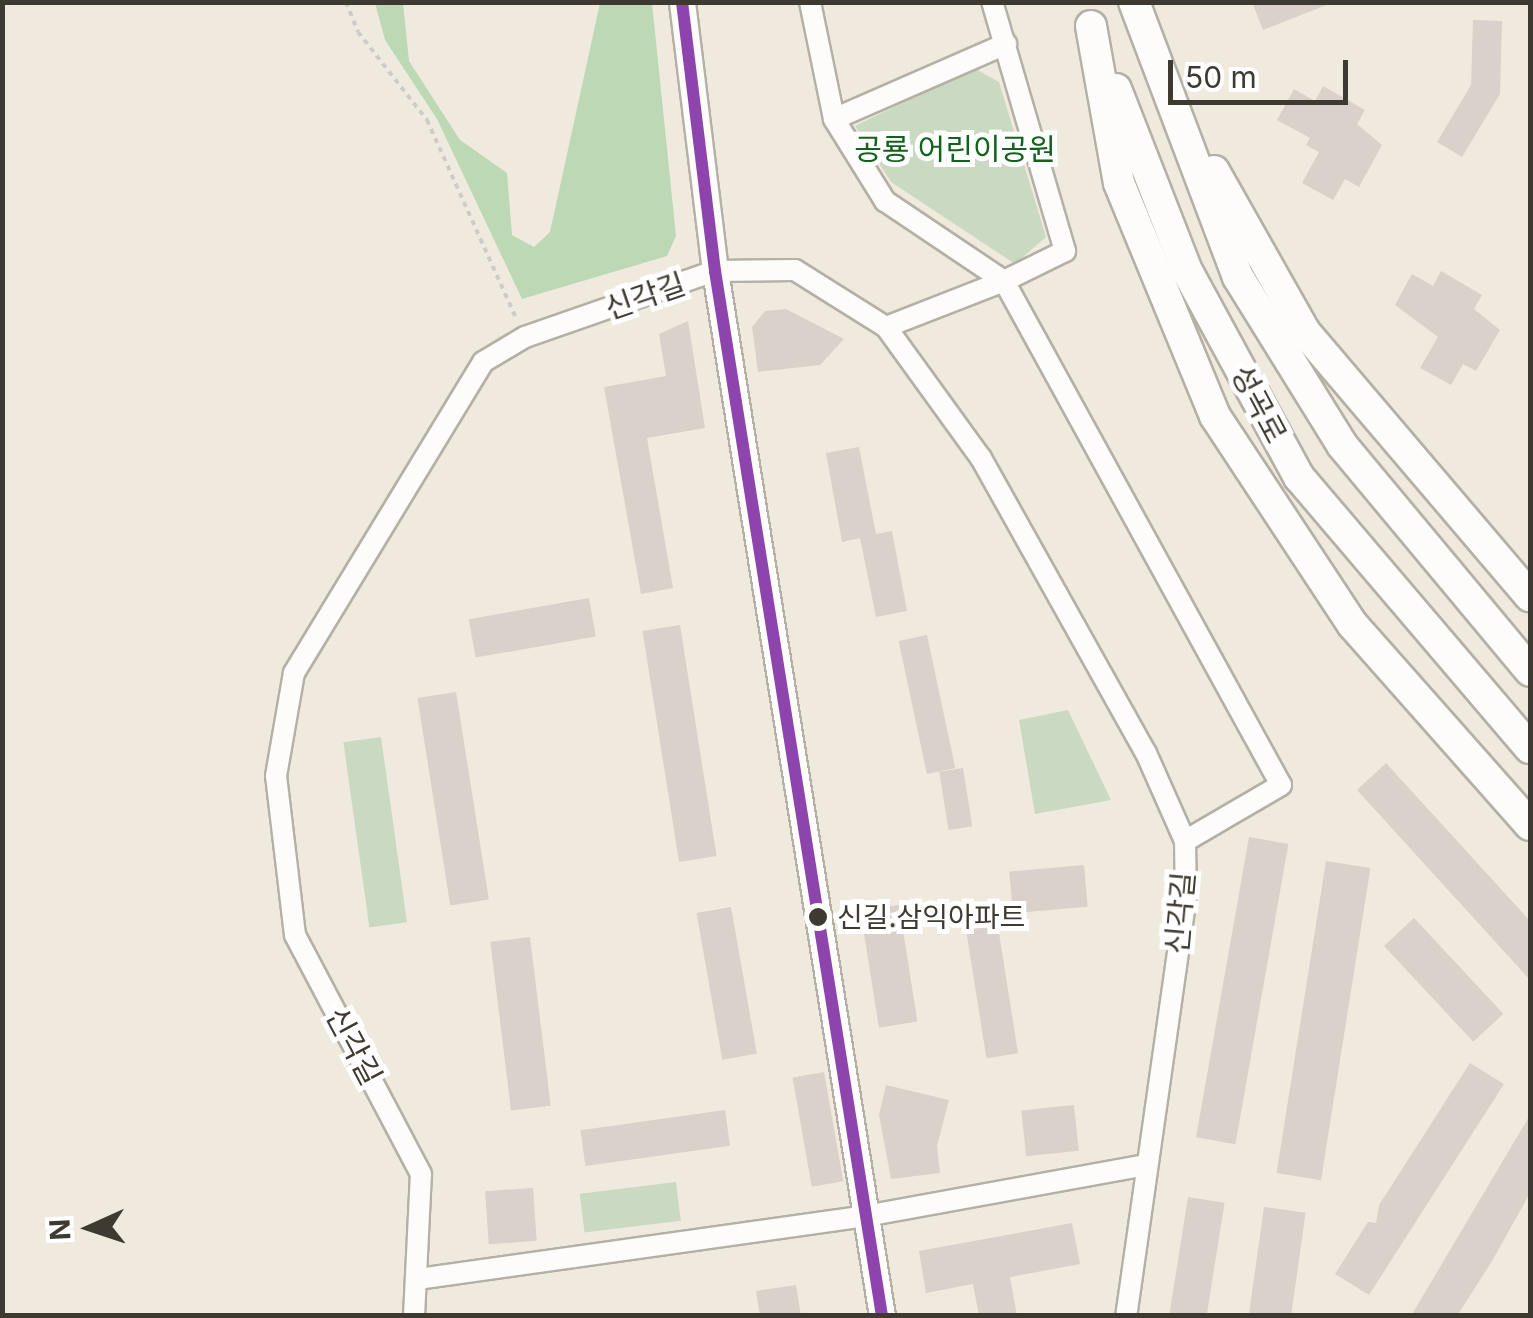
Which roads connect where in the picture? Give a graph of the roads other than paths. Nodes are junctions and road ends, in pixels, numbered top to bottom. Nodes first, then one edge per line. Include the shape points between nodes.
1 (682, 2) edge
2 (810, 2) edge
3 (992, 2) edge
4 (1134, 2) edge
5 (1087, 14) edge
6 (1006, 44) junction
7 (1161, 78) junction
8 (834, 119) junction
9 (715, 271) junction
10 (1004, 281) junction
11 (886, 327) junction
12 (1530, 596) edge
13 (1530, 672) edge
14 (1530, 748) edge
15 (1530, 825) edge
16 (1185, 841) junction
17 (1146, 1165) junction
18 (865, 1216) junction
19 (418, 1279) junction
20 (414, 1316) edge
21 (882, 1316) edge
22 (1126, 1316) edge

1 - 9 street
2 - 8 street
3 - 6 street
4 - 7 main road, 성곡로
5 - 14 main road, 성곡로 via 1186,269 1298,477
5 - 15 main road via 1119,183 1215,416 1352,625
6 - 8 street
6 - 10 street via 1065,251
7 - 12 main road via 1305,332
7 - 13 main road, 성곡로 via 1238,277 1342,445
8 - 10 street via 885,201
9 - 11 street, 신각길 via 795,270
9 - 18 street
9 - 19 street, 신각길 via 526,337 482,362 294,673 276,776 295,934 421,1174
10 - 11 street
10 - 16 street via 1281,786
11 - 16 street, 신각길 via 981,458 1146,754
16 - 17 street, 신각길 via 1186,896
17 - 18 street
17 - 22 street, 신각길
18 - 19 street
18 - 21 street
19 - 20 street, 신각길

